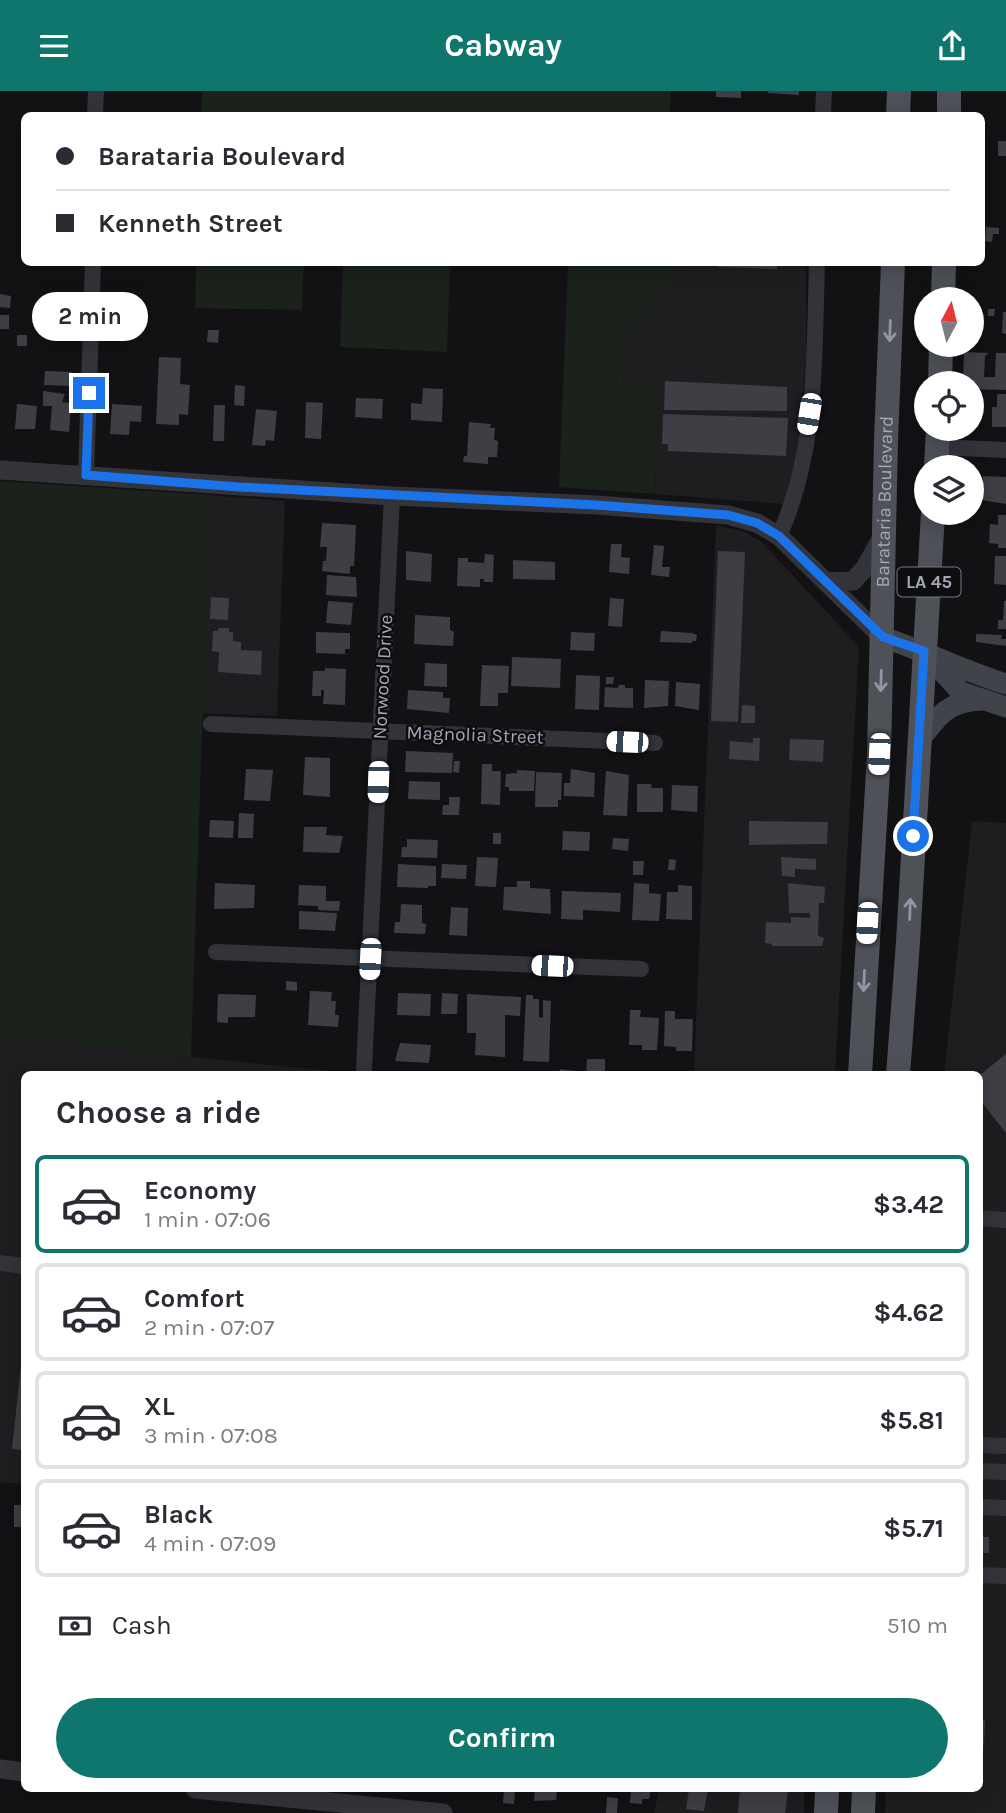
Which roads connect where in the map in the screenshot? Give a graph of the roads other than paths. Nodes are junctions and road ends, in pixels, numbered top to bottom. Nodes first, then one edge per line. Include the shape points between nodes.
1 (96, 91) edge
2 (824, 91) edge
3 (899, 91) edge
4 (949, 91) edge
5 (94, 112) edge
6 (823, 112) edge
7 (898, 112) edge
8 (949, 112) edge
9 (93, 266) edge
10 (817, 266) edge
11 (893, 266) edge
12 (944, 266) edge
13 (943, 287) edge
14 (937, 448) edge
15 (1006, 450) edge
16 (0, 470) edge
17 (86, 475) junction
18 (392, 496) junction
19 (932, 525) edge
20 (884, 533) junction
21 (779, 536) junction
22 (826, 582) junction
23 (883, 637) junction
24 (924, 651) junction
25 (1006, 684) edge
26 (985, 700) junction
27 (1006, 707) edge
28 (211, 724) dead end
29 (380, 731) junction
30 (919, 741) junction
31 (655, 743) dead end
32 (216, 952) dead end
33 (370, 959) junction
34 (641, 969) dead end
35 (364, 1068) dead end
36 (860, 1071) edge
37 (898, 1071) edge
38 (983, 1218) edge
39 (1006, 1220) edge
40 (0, 1263) edge
41 (21, 1266) edge
42 (983, 1445) edge
43 (1006, 1446) edge
44 (983, 1471) edge
45 (1006, 1472) edge
46 (983, 1507) edge
47 (1006, 1509) edge
48 (983, 1575) edge
49 (1006, 1576) edge
50 (0, 1769) edge
51 (21, 1772) edge
52 (226, 1792) edge
53 (827, 1792) edge
54 (864, 1792) edge
55 (443, 1813) edge
56 (826, 1813) edge
57 (863, 1813) edge

1 - 5 street
2 - 6 street
3 - 7 main road
4 - 8 main road
9 - 17 street
10 - 21 street via 812,395 802,470
11 -> 20 main road, Barataria Boulevard / LA 45
12 - 13 main road
14 - 15 street
16 - 17 street
17 - 18 street
18 - 21 street via 728,515 757,523
18 - 29 street, Norwood Drive
19 - 24 main road, LA 45
20 - 22 street via 853,581
20 - 23 main road, Barataria Boulevard / LA 45
21 - 22 street
22 - 23 street
23 - 24 main road
23 -> 36 main road, Barataria Boulevard / LA 45
24 - 25 main road
24 - 26 main road via 961,692
24 - 30 main road, LA 45
26 - 27 main road
26 - 30 main road via 953,704
28 - 29 street, Magnolia Street
29 - 31 street, Magnolia Street
29 - 33 street, Norwood Drive
37 -> 30 main road, LA 45
32 - 33 street
33 - 34 street
33 - 35 street, Norwood Drive
38 - 39 street
40 - 41 street
42 - 43 street
44 - 45 street
46 - 47 street
48 - 49 street
50 - 51 street
52 - 55 street
53 - 56 main road
54 - 57 main road

